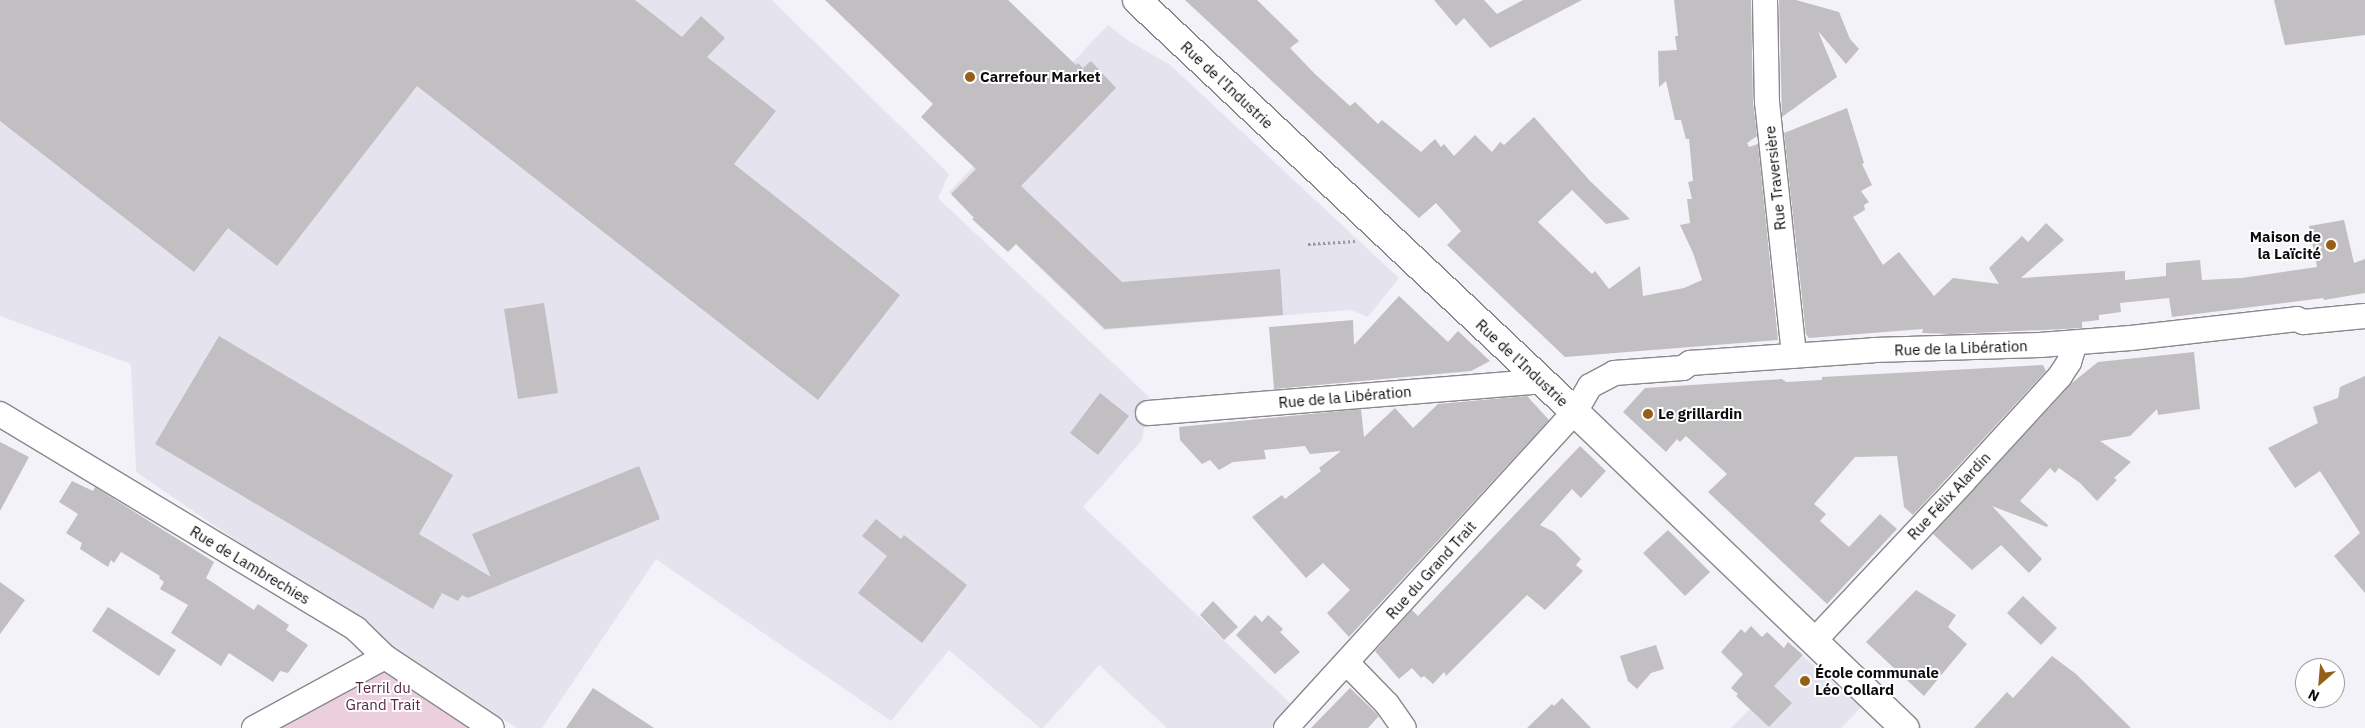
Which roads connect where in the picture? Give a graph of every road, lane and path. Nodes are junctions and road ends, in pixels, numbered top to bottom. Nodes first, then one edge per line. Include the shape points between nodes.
1 (1137, 0) edge
2 (1765, 0) edge
3 (1357, 241) dead end
4 (1308, 244) dead end
5 (2365, 316) edge
6 (2071, 343) junction
7 (1794, 356) junction
8 (1542, 381) junction
9 (1575, 412) junction
10 (1148, 413) dead end
11 (0, 414) edge
12 (1813, 642) junction
13 (385, 657) junction
14 (1346, 663) junction
15 (254, 728) edge
16 (492, 728) edge
17 (1286, 728) edge
18 (1404, 728) edge
19 (1905, 728) edge

1 - 8 main road, Rue de l'Industrie
2 - 7 street, Rue Traversière via 1767,102
3 - 4 path
5 - 6 street, Rue de la Libération via 2303,322 2297,319
6 - 7 street, Rue de la Libération
6 - 12 street, Rue Félix Alardin via 2069,362 2060,376
7 - 9 street, Rue de la Libération via 1690,363 1683,368 1614,373 1590,386
8 - 9 main road, Rue de l'Industrie
8 - 10 street, Rue de la Libération
9 - 12 main road, Rue de l'Industrie
9 - 14 street, Rue du Grand Trait
11 - 13 street, Rue de Lambrechies via 356,629
12 - 19 main road, Rue de l'Industrie
13 - 15 street
13 - 16 street, Rue de Lambrechies
14 - 17 street, Rue du Grand Trait
14 - 18 street via 1387,704

